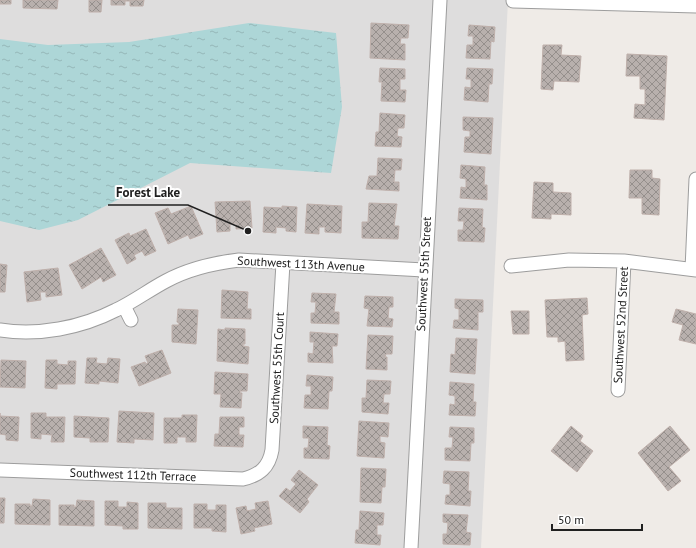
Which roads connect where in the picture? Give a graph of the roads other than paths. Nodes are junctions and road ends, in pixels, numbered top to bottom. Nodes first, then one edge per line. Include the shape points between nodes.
1 (440, 0) edge
2 (513, 1) edge
3 (696, 6) edge
4 (696, 179) edge
5 (624, 261) junction
6 (283, 263) junction
7 (511, 266) dead end
8 (424, 270) junction
9 (694, 270) edge
10 (124, 306) junction
11 (131, 320) dead end
12 (0, 330) edge
13 (618, 390) dead end
14 (0, 470) edge
15 (263, 470) joint
16 (411, 548) edge

1 - 8 street, Southwest 55th Street
2 - 3 street
4 - 9 street
5 - 7 street via 569,260
5 - 9 street
5 - 13 street, Southwest 52nd Street
6 - 8 street, Southwest 113th Avenue
6 - 10 street, Southwest 113th Avenue via 239,260 204,267 167,280
6 - 15 street, Southwest 55th Court via 272,450
8 - 16 street, Southwest 55th Street
10 - 11 street
10 - 12 street, Southwest 113th Avenue via 95,319 46,331
14 - 15 street, Southwest 112th Terrace via 243,479

